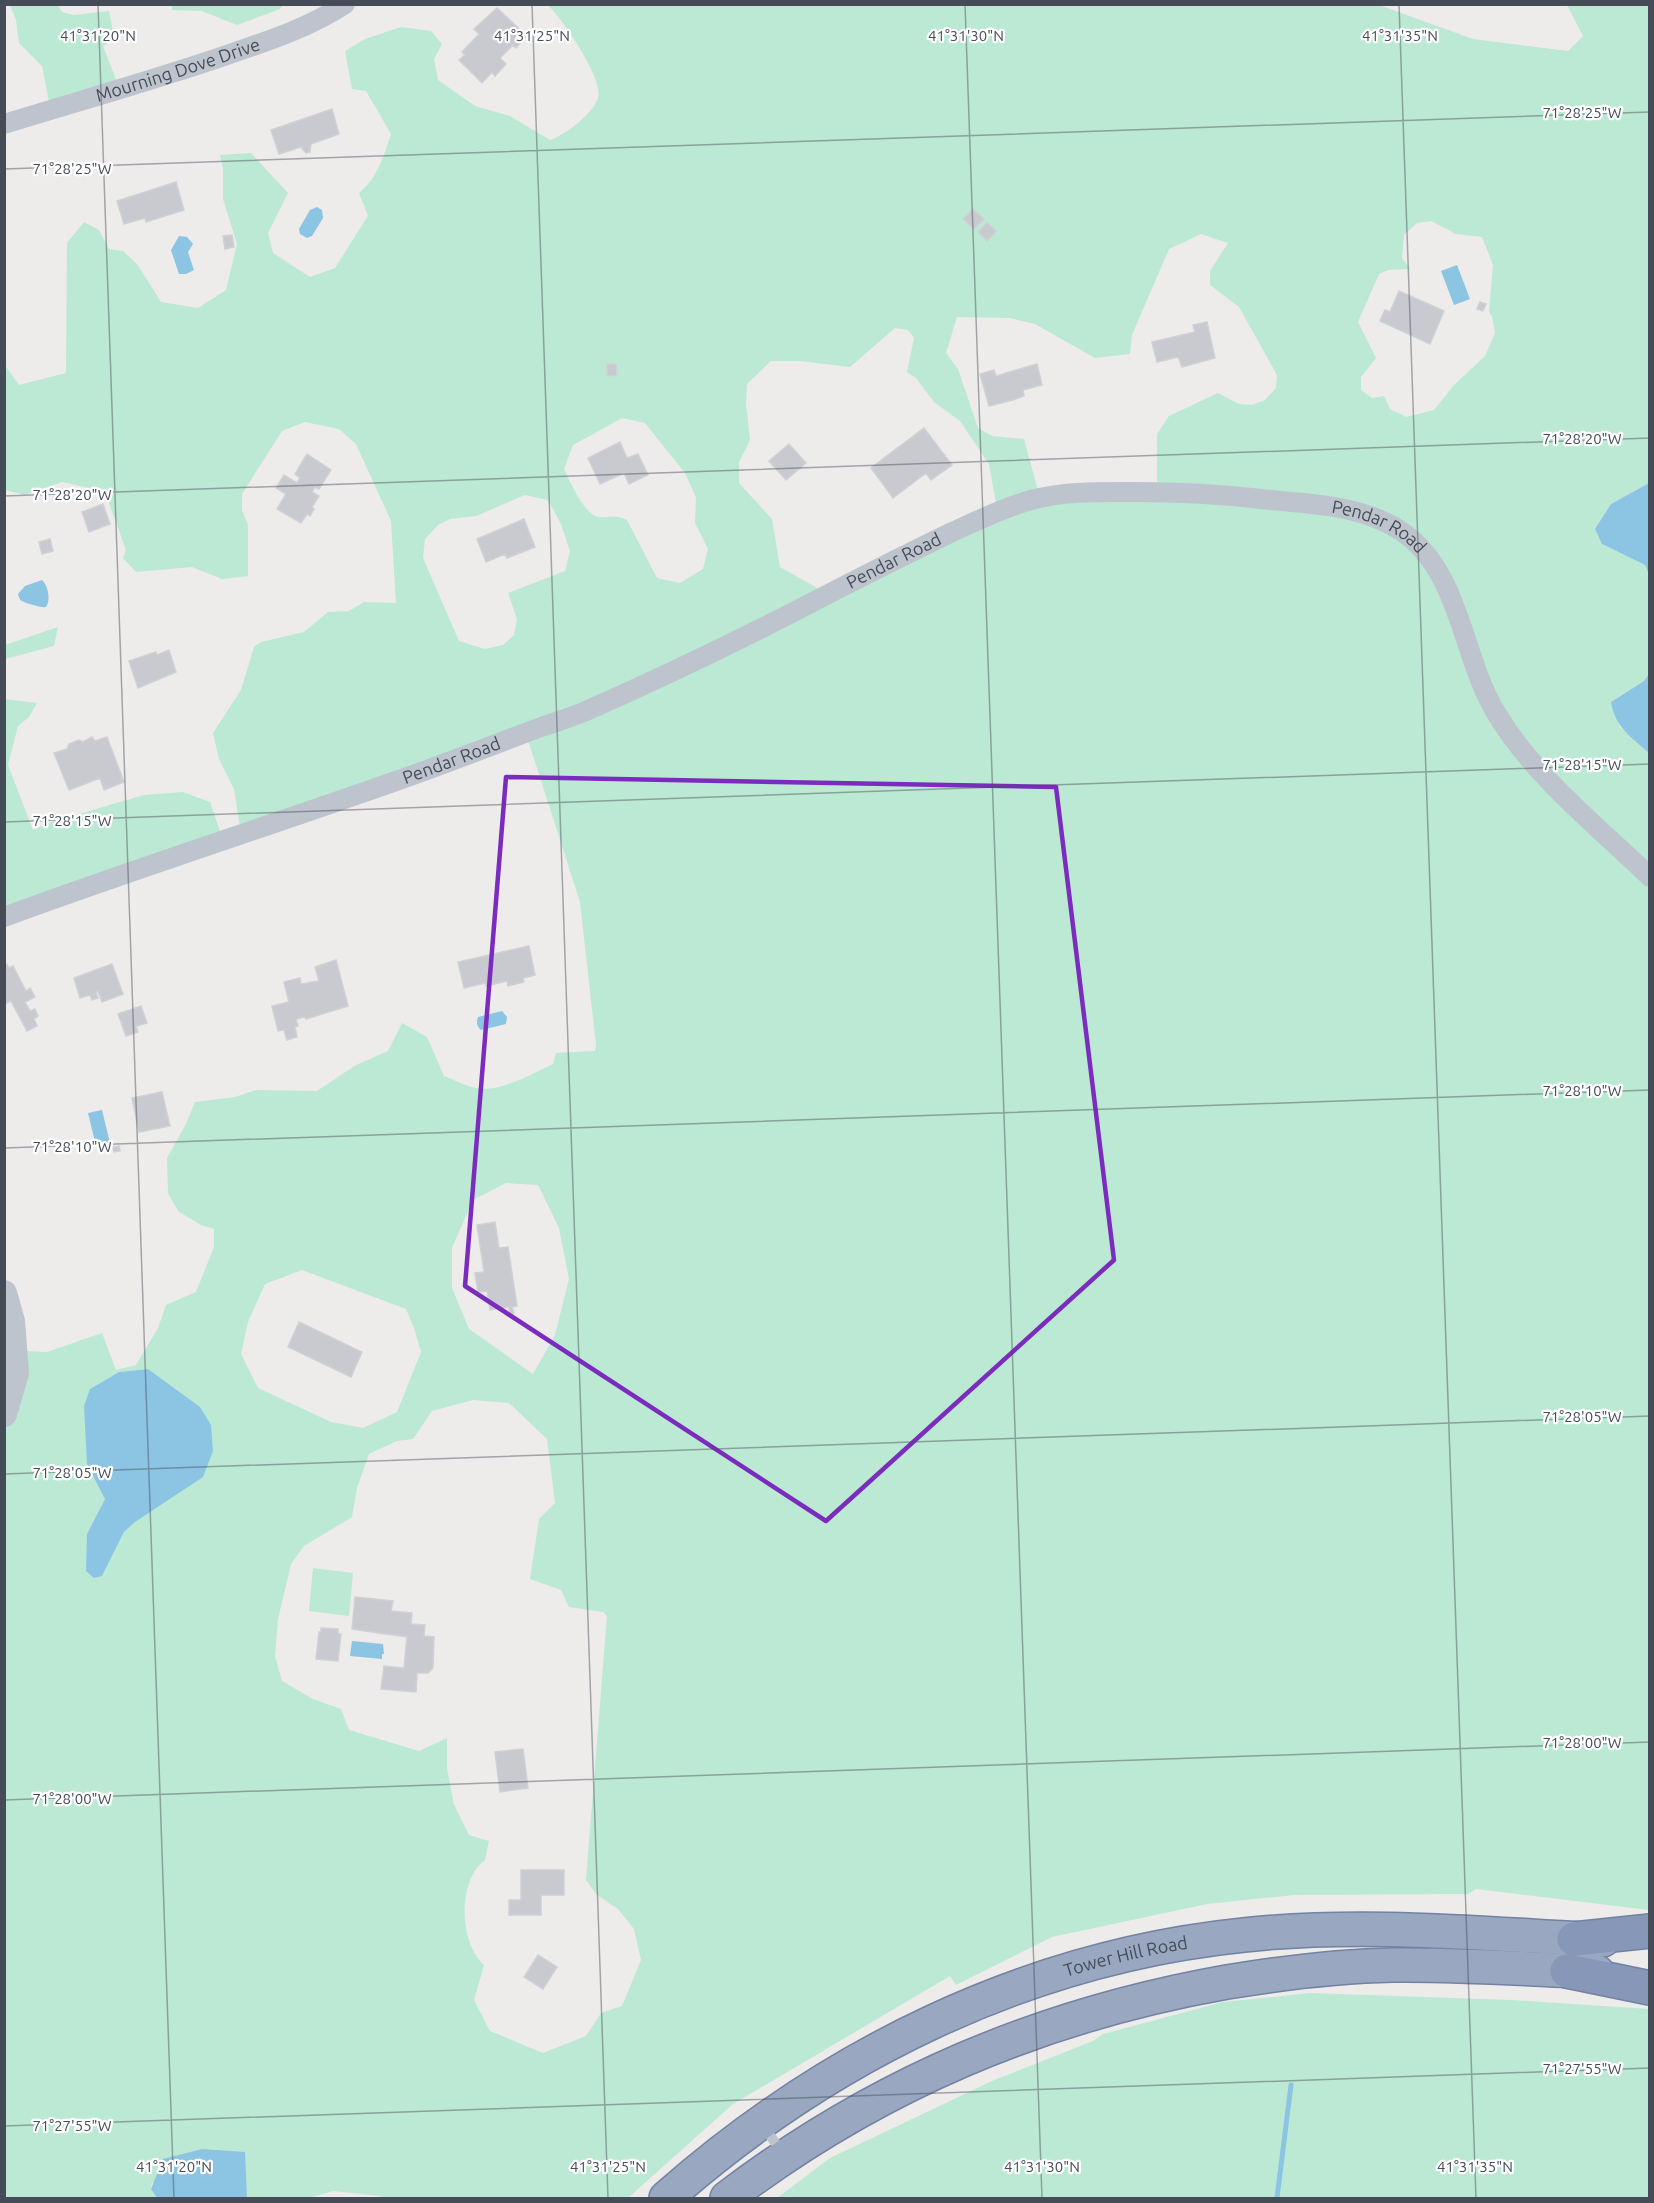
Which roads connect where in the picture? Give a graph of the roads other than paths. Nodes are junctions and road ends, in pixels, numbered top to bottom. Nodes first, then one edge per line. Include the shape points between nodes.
1 (345, 4) edge
2 (4, 124) edge
3 (1650, 877) edge
4 (4, 917) edge
5 (4, 1293) edge
6 (4, 1414) edge
7 (1650, 1931) edge
8 (1574, 1939) junction
9 (1650, 1942) edge
10 (1567, 1971) junction
11 (1650, 1975) edge
12 (1650, 1988) edge
13 (761, 2122) junction
14 (784, 2157) junction
15 (666, 2199) edge
16 (727, 2199) edge

1 - 2 street, Mourning Dove Drive via 281,37
3 - 4 street, Pendar Road via 1563,796 1525,754 1488,700 1443,580 1422,548 1399,530 1357,512 1290,501 1231,494 1107,491 1035,499 991,513 583,712
5 - 6 street via 12,1320 16,1373
7 - 8 highway
8 - 9 highway, Tower Hill Road
8 - 13 highway, Tower Hill Road via 1314,1930 1176,1944 1105,1960 976,2002 852,2063
10 - 11 highway
10 - 12 highway
10 - 14 highway via 1392,1965 1324,1969 1195,1988 1117,2006 1050,2025 942,2068 861,2109
13 - 14 lane
13 - 15 highway, Tower Hill Road
14 - 16 highway

